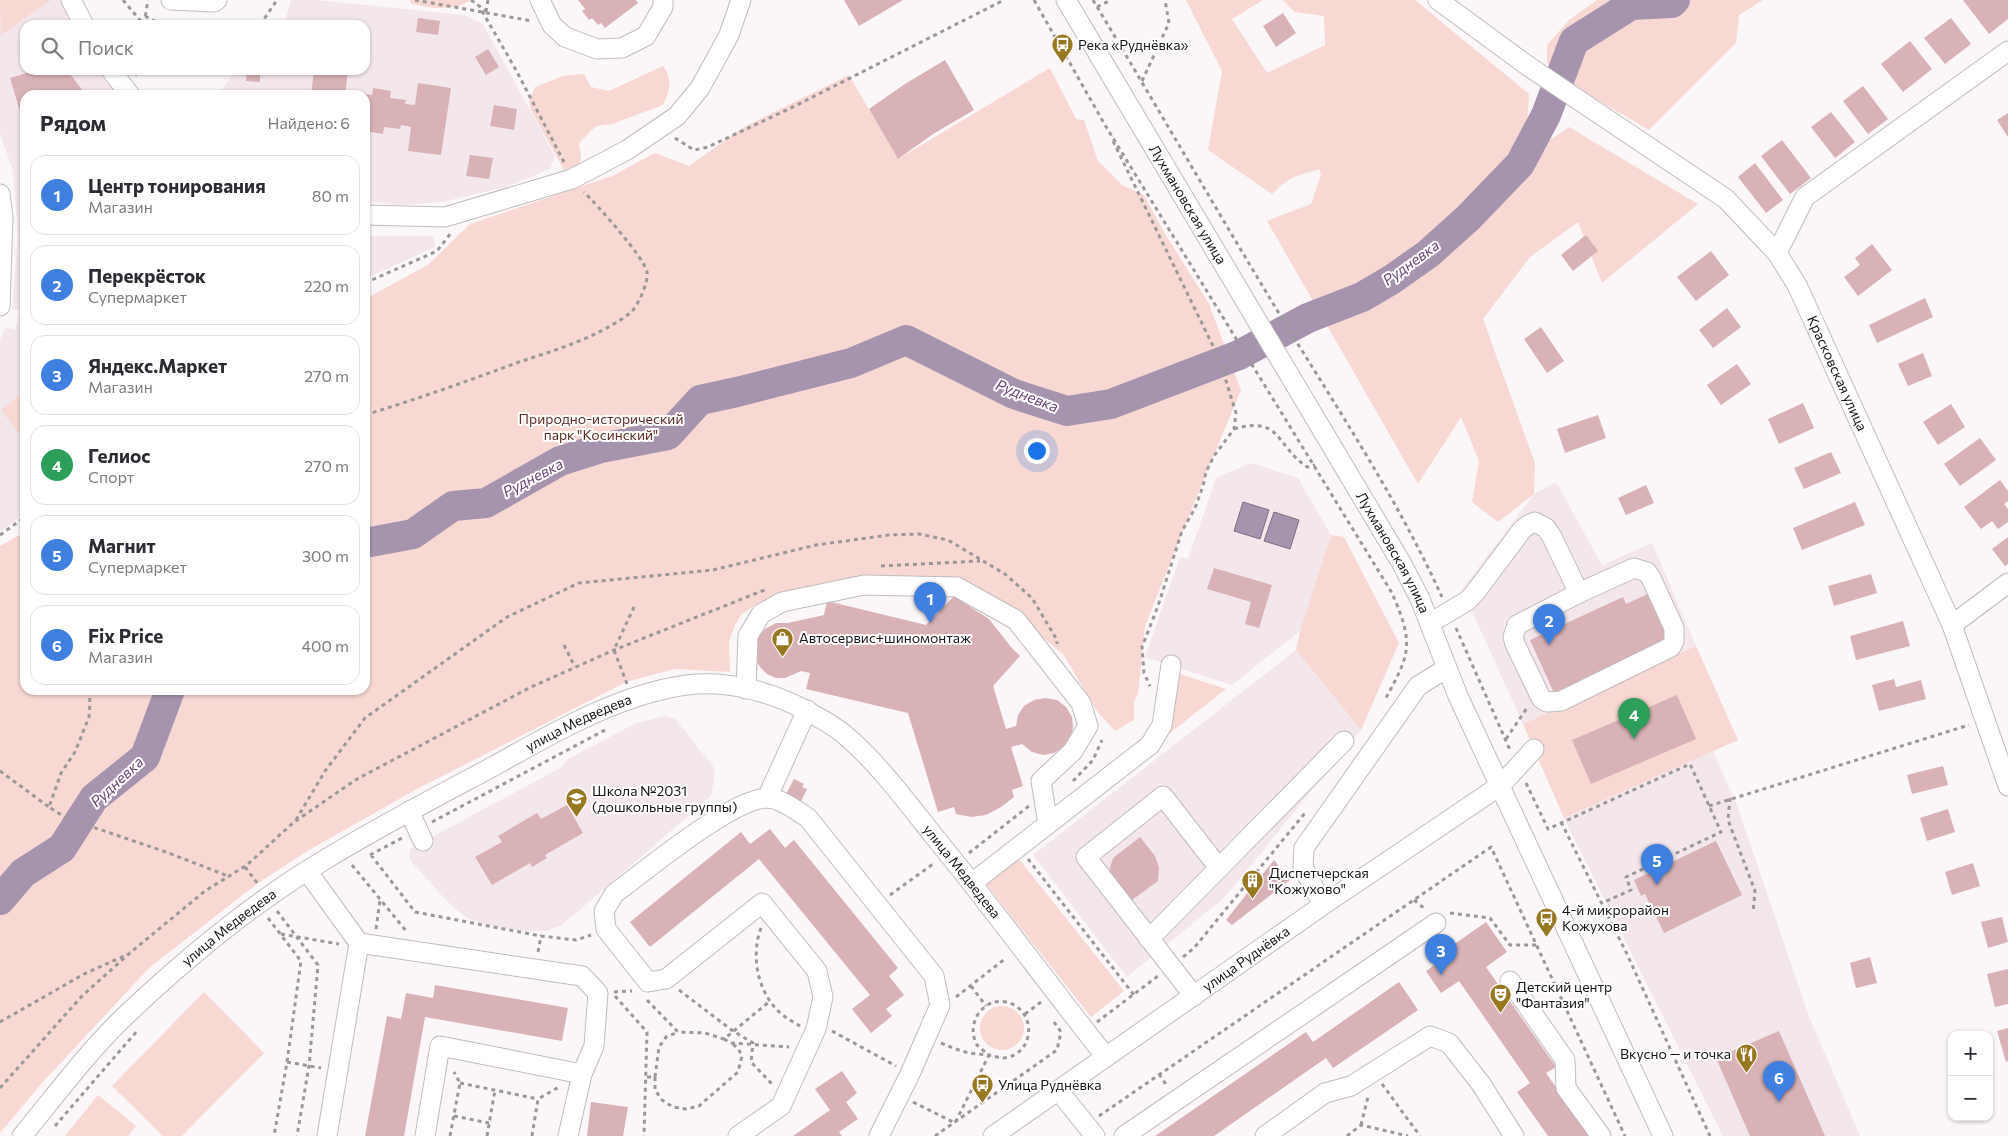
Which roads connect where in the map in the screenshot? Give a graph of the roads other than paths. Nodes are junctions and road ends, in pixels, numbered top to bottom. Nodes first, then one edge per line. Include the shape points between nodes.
1 (71, 0) edge
2 (171, 0) edge
3 (217, 0) edge
4 (540, 0) edge
5 (663, 0) edge
6 (741, 0) edge
7 (1066, 0) edge
8 (1438, 0) edge
9 (81, 20) edge
10 (2008, 51) edge
11 (115, 75) edge
12 (126, 90) edge
13 (0, 194) edge
14 (370, 215) edge
15 (1777, 253) junction
16 (0, 306) edge
17 (2008, 583) edge
18 (1579, 593) junction
19 (1430, 623) junction
20 (1952, 625) junction
21 (1170, 666) dead end
22 (1447, 668) junction
23 (746, 689) junction
24 (807, 710) junction
25 (1344, 740) dead end
26 (1534, 749) dead end
27 (1501, 785) junction
28 (2008, 786) edge
29 (767, 798) junction
30 (409, 811) junction
31 (1048, 824) junction
32 (421, 836) road end
33 (1219, 868) junction
34 (307, 871) junction
35 (972, 882) junction
36 (1323, 905) junction
37 (1436, 916) road end
38 (1149, 939) junction
39 (364, 945) junction
40 (1510, 981) dead end
41 (1194, 996) junction
42 (1106, 1057) junction
43 (582, 1074) junction
44 (1058, 1090) junction
45 (1091, 1130) edge
46 (22, 1136) edge
47 (328, 1136) edge
48 (425, 1136) edge
49 (568, 1136) edge
50 (738, 1136) edge
51 (879, 1136) edge
52 (993, 1136) edge
53 (1124, 1136) edge
54 (1265, 1136) edge
55 (1514, 1136) edge
56 (1601, 1136) edge
57 (1663, 1136) edge

1 - 9 street
2 - 3 street
4 - 5 street via 552,25 565,37 597,49 622,48 646,36
6 - 14 street via 729,35 700,88 677,116 627,150 572,179 445,216
7 - 19 street, Лухмановская улица via 1389,539
8 - 15 street, Красковская улица via 1528,66 1726,199
10 - 15 street via 1805,197
11 - 12 street
13 - 16 street via 2,217 10,244
15 - 20 street, Красковская улица via 1797,285
17 - 20 street
18 - 18 street via 1523,621 1514,631 1514,644 1537,693 1547,702 1560,701 1665,651 1674,641 1674,628 1647,572 1627,570
18 - 19 street via 1552,537 1546,528 1535,522 1522,530 1474,594
19 - 22 street, Лухмановская улица
20 - 28 street, Красковская улица
21 - 31 street via 1162,725 1150,745
22 - 27 street, Лухмановская улица
22 - 36 street via 1418,686 1304,848 1303,867
23 - 24 street, улица Медведева
23 - 30 street, улица Медведева via 718,684 689,685 632,698 530,746
23 - 31 street via 748,636 761,614 782,602 864,585 957,587 1016,620 1081,703 1088,726 1073,750 1041,782
24 - 29 street
24 - 35 street, улица Медведева via 844,734 875,765
25 - 33 street
26 - 27 street, улица Руднёвка
27 - 36 street, улица Руднёвка
27 - 57 street, Лухмановская улица
29 - 50 street via 749,802 724,814 614,894 604,911 606,929 648,982 666,980 762,903 816,971 823,997 813,1035 786,1096 781,1106
29 - 51 street via 784,803 808,818 934,976 940,1005
30 - 32 street
30 - 34 street, улица Медведева
31 - 35 street
33 - 38 street
33 - 38 street via 1162,796 1086,857
34 - 39 street
34 - 46 street, улица Медведева via 223,932 122,1019
35 - 42 street, улица Медведева
36 - 41 street, улица Руднёвка
37 - 53 street
38 - 41 street
39 - 43 street via 582,976 598,993 594,1046
39 - 47 street
40 - 56 street via 1566,1060 1566,1088
41 - 42 street, улица Руднёвка
42 - 44 street, улица Руднёвка
43 - 48 street via 440,1046
43 - 49 street
44 - 45 street
44 - 52 street, улица Руднёвка
54 - 55 street via 1325,1093 1351,1086 1430,1036 1449,1043 1486,1091

